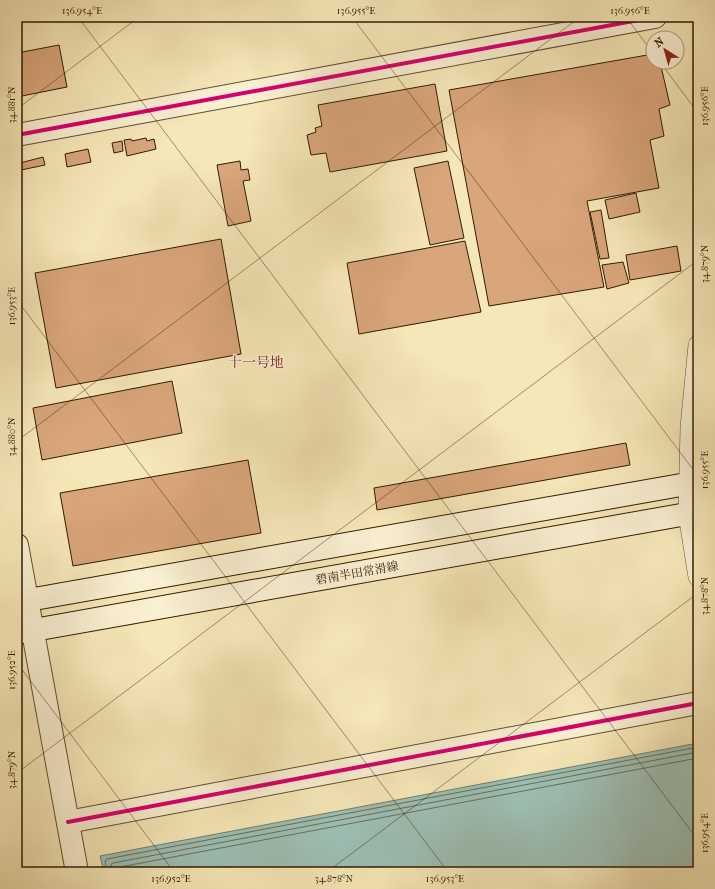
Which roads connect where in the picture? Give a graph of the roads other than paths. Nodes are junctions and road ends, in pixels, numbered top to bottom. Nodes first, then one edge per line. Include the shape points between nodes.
1 (655, 17) edge
2 (17, 135) edge
3 (698, 345) edge
4 (693, 484) edge
5 (693, 513) edge
6 (17, 545) edge
7 (698, 577) edge
8 (22, 601) edge
9 (25, 632) edge
10 (698, 703) edge
11 (68, 822) junction
12 (77, 872) edge

1 - 2 street
3 - 4 street via 690,427
4 - 5 street
4 - 8 street
5 - 7 street
5 - 9 street, 碧南半田常滑線
6 - 8 street
8 - 9 street
9 - 11 street
10 - 11 street
11 - 12 street

